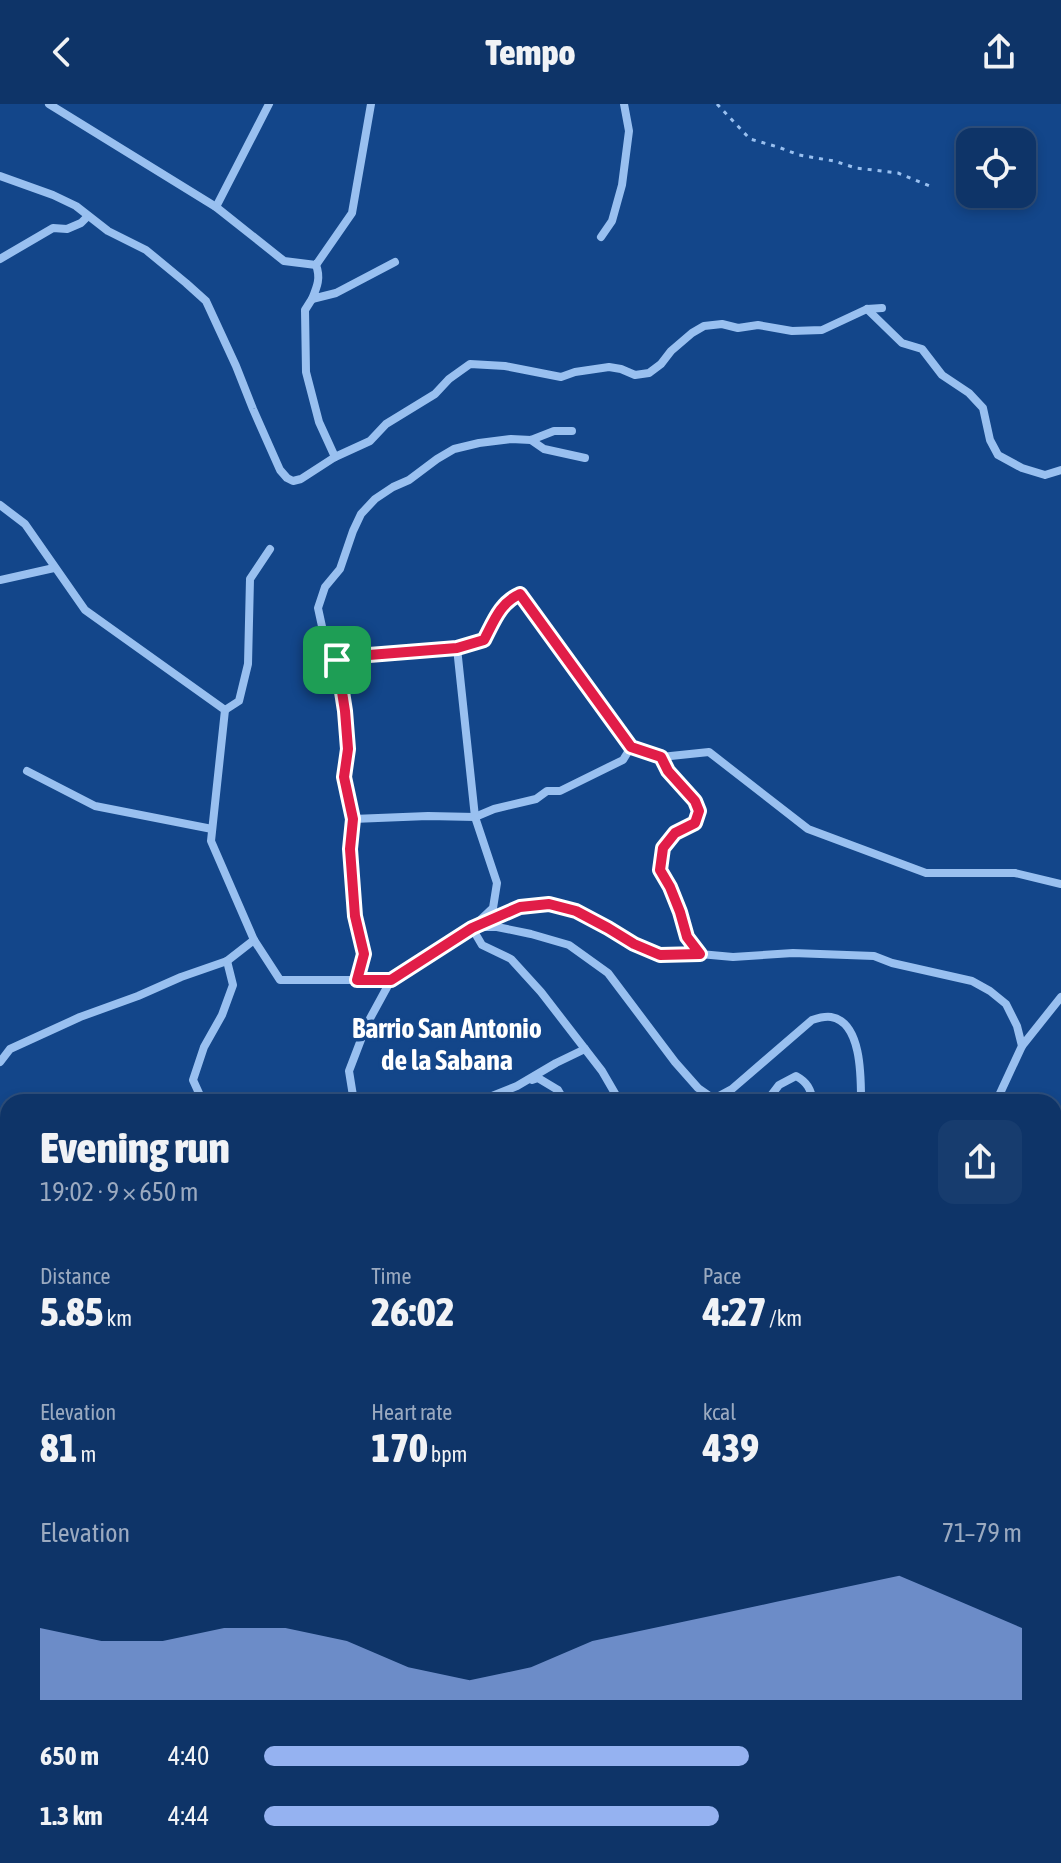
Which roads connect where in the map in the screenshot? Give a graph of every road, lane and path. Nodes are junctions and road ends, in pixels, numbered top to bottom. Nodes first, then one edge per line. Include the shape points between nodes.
1 (49, 104) edge
2 (269, 104) edge
3 (371, 104) edge
4 (624, 104) edge
5 (717, 104) edge
6 (0, 176) edge
7 (932, 187) dead end
8 (216, 207) junction
9 (88, 216) junction
10 (601, 237) dead end
11 (0, 259) edge
12 (395, 262) dead end
13 (316, 265) junction
14 (312, 299) junction
15 (882, 308) dead end
16 (867, 309) junction
17 (572, 431) dead end
18 (531, 440) junction
19 (335, 457) junction
20 (585, 458) dead end
21 (1061, 470) edge
22 (0, 505) edge
23 (270, 549) dead end
24 (54, 568) junction
25 (0, 580) edge
26 (457, 648) junction
27 (337, 660) junction
28 (225, 710) junction
29 (631, 747) junction
30 (661, 757) junction
31 (27, 771) dead end
32 (475, 817) junction
33 (353, 819) junction
34 (212, 829) junction
35 (1061, 884) edge
36 (472, 928) junction
37 (254, 940) junction
38 (700, 954) junction
39 (227, 961) junction
40 (357, 980) junction
41 (391, 980) junction
42 (1061, 997) edge
43 (1022, 1046) junction
44 (585, 1049) junction
45 (0, 1062) edge
46 (517, 1086) junction
47 (199, 1094) edge
48 (353, 1094) edge
49 (497, 1094) edge
50 (560, 1094) edge
51 (614, 1094) edge
52 (707, 1094) edge
53 (723, 1094) edge
54 (772, 1094) edge
55 (812, 1094) edge
56 (861, 1094) edge
57 (1000, 1094) edge

1 - 8 street
2 - 8 street
3 - 13 street via 352,213
4 - 10 street via 629,131 622,185 612,221
5 - 7 path via 750,139 799,155 898,173
6 - 9 street via 53,195
8 - 13 street via 284,261
9 - 11 street via 67,229 53,228
9 - 19 street via 146,250 206,301 287,478 301,479
12 - 14 street via 336,293
13 - 14 street
14 - 19 street via 305,310 306,372
15 - 16 street
16 - 19 street via 822,330 704,326 649,373 635,375 609,367 561,377 470,364 370,441
16 - 21 street via 902,343 922,349 942,375 983,408 998,455 1045,475
17 - 18 street
18 - 20 street via 544,449
18 - 27 street via 454,449 375,499 361,514 318,608
22 - 24 street via 25,524
23 - 28 street via 250,579 248,664 239,701
24 - 25 street
24 - 28 street via 85,610
26 - 27 street
26 - 29 street via 484,640 497,613 520,594
26 - 32 street
27 - 33 street via 348,749 344,777
28 - 34 street
29 - 30 street
29 - 32 street via 623,760 560,791
30 - 35 street via 709,752 808,829 926,873 1015,873
30 - 38 street via 699,811 695,823 675,833 663,848 660,870 687,937
31 - 34 street via 95,806
32 - 33 street
32 - 36 street via 497,883 493,908
33 - 40 street via 355,916 364,954
34 - 37 street via 211,841
36 - 38 street via 520,907 549,904 576,911 660,955
36 - 41 street
36 - 44 street via 482,945 511,959
36 - 52 street via 497,927 569,945 608,973 675,1062
37 - 39 street
37 - 40 street via 280,980
38 - 43 street via 874,956 972,981 1006,1004
39 - 45 street via 38,1036 10,1049
39 - 47 street via 233,985 193,1080
40 - 41 street
41 - 48 street via 349,1071
42 - 43 street
43 - 57 street
44 - 46 street
44 - 51 street
46 - 49 street
46 - 50 street via 538,1078
53 - 56 street via 812,1020 827,1016 850,1030
54 - 55 street via 796,1076 806,1081

